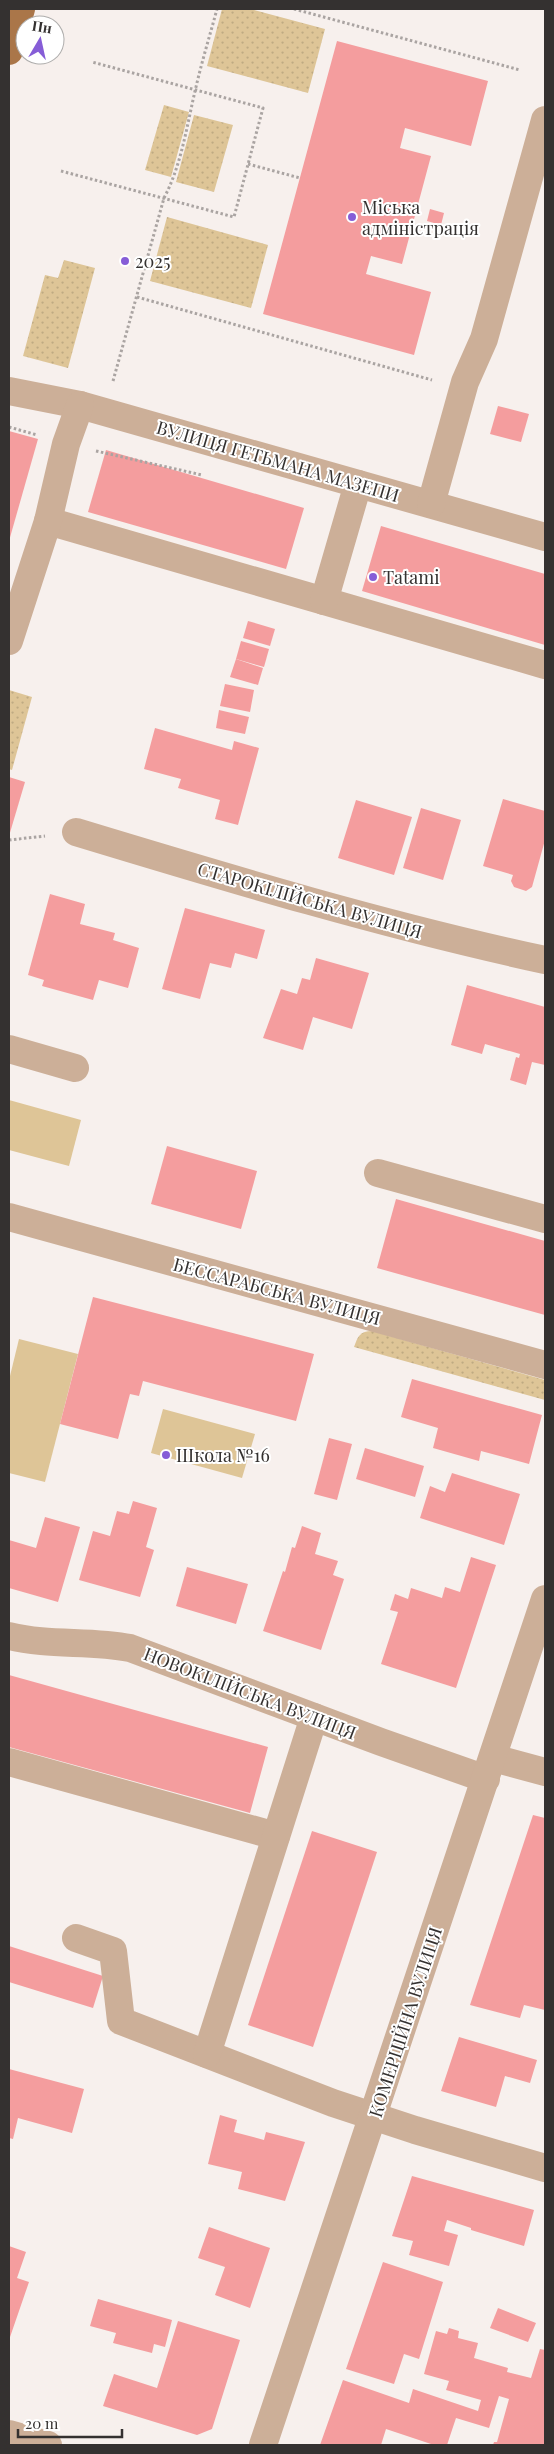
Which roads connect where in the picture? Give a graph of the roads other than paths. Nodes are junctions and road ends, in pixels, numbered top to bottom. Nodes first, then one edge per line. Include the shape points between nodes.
1 (21, 9) edge
2 (9, 51) edge
3 (545, 120) edge
4 (9, 391) edge
5 (80, 405) junction
6 (358, 484) junction
7 (431, 504) junction
8 (48, 521) junction
9 (545, 537) edge
10 (324, 601) junction
11 (9, 641) edge
12 (545, 666) edge
13 (76, 832) dead end
14 (545, 960) edge
15 (9, 1049) edge
16 (75, 1068) dead end
17 (378, 1173) dead end
18 (9, 1217) edge
19 (545, 1219) edge
20 (545, 1365) edge
21 (545, 1599) edge
22 (9, 1636) edge
23 (314, 1717) junction
24 (9, 1762) edge
25 (489, 1769) junction
26 (545, 1772) edge
27 (276, 1836) junction
28 (76, 1938) dead end
29 (207, 2054) junction
30 (374, 2116) junction
31 (545, 2168) edge
32 (9, 2434) edge
33 (48, 2445) edge
34 (264, 2445) edge

1 - 2 main road
3 - 7 street via 484,339 465,382
4 - 5 street, ВУЛИЦЯ ГЕТЬМАНА МАЗЕПИ
5 - 6 street, ВУЛИЦЯ ГЕТЬМАНА МАЗЕПИ
5 - 8 street via 66,444
6 - 7 street, ВУЛИЦЯ ГЕТЬМАНА МАЗЕПИ
6 - 10 street
7 - 9 street, ВУЛИЦЯ ГЕТЬМАНА МАЗЕПИ
8 - 10 street
8 - 11 street
10 - 12 street
13 - 14 street, СТАРОКІЛІЙСЬКА ВУЛИЦЯ via 443,937
15 - 16 street
17 - 19 street
18 - 20 street, БЕССАРАБСЬКА ВУЛИЦЯ
21 - 25 street, КОМЕРЦІЙНА ВУЛИЦЯ
22 - 23 street, НОВОКІЛІЙСЬКА ВУЛИЦЯ via 31,1642 112,1644 130,1648
23 - 25 street, НОВОКІЛІЙСЬКА ВУЛИЦЯ
23 - 27 street
24 - 27 street
25 - 26 street, НОВОКІЛІЙСЬКА ВУЛИЦЯ
25 - 30 street, КОМЕРЦІЙНА ВУЛИЦЯ
27 - 29 street
28 - 29 street via 113,1951 120,2021
29 - 30 street
30 - 31 street
30 - 34 street, КОМЕРЦІЙНА ВУЛИЦЯ
32 - 33 street

